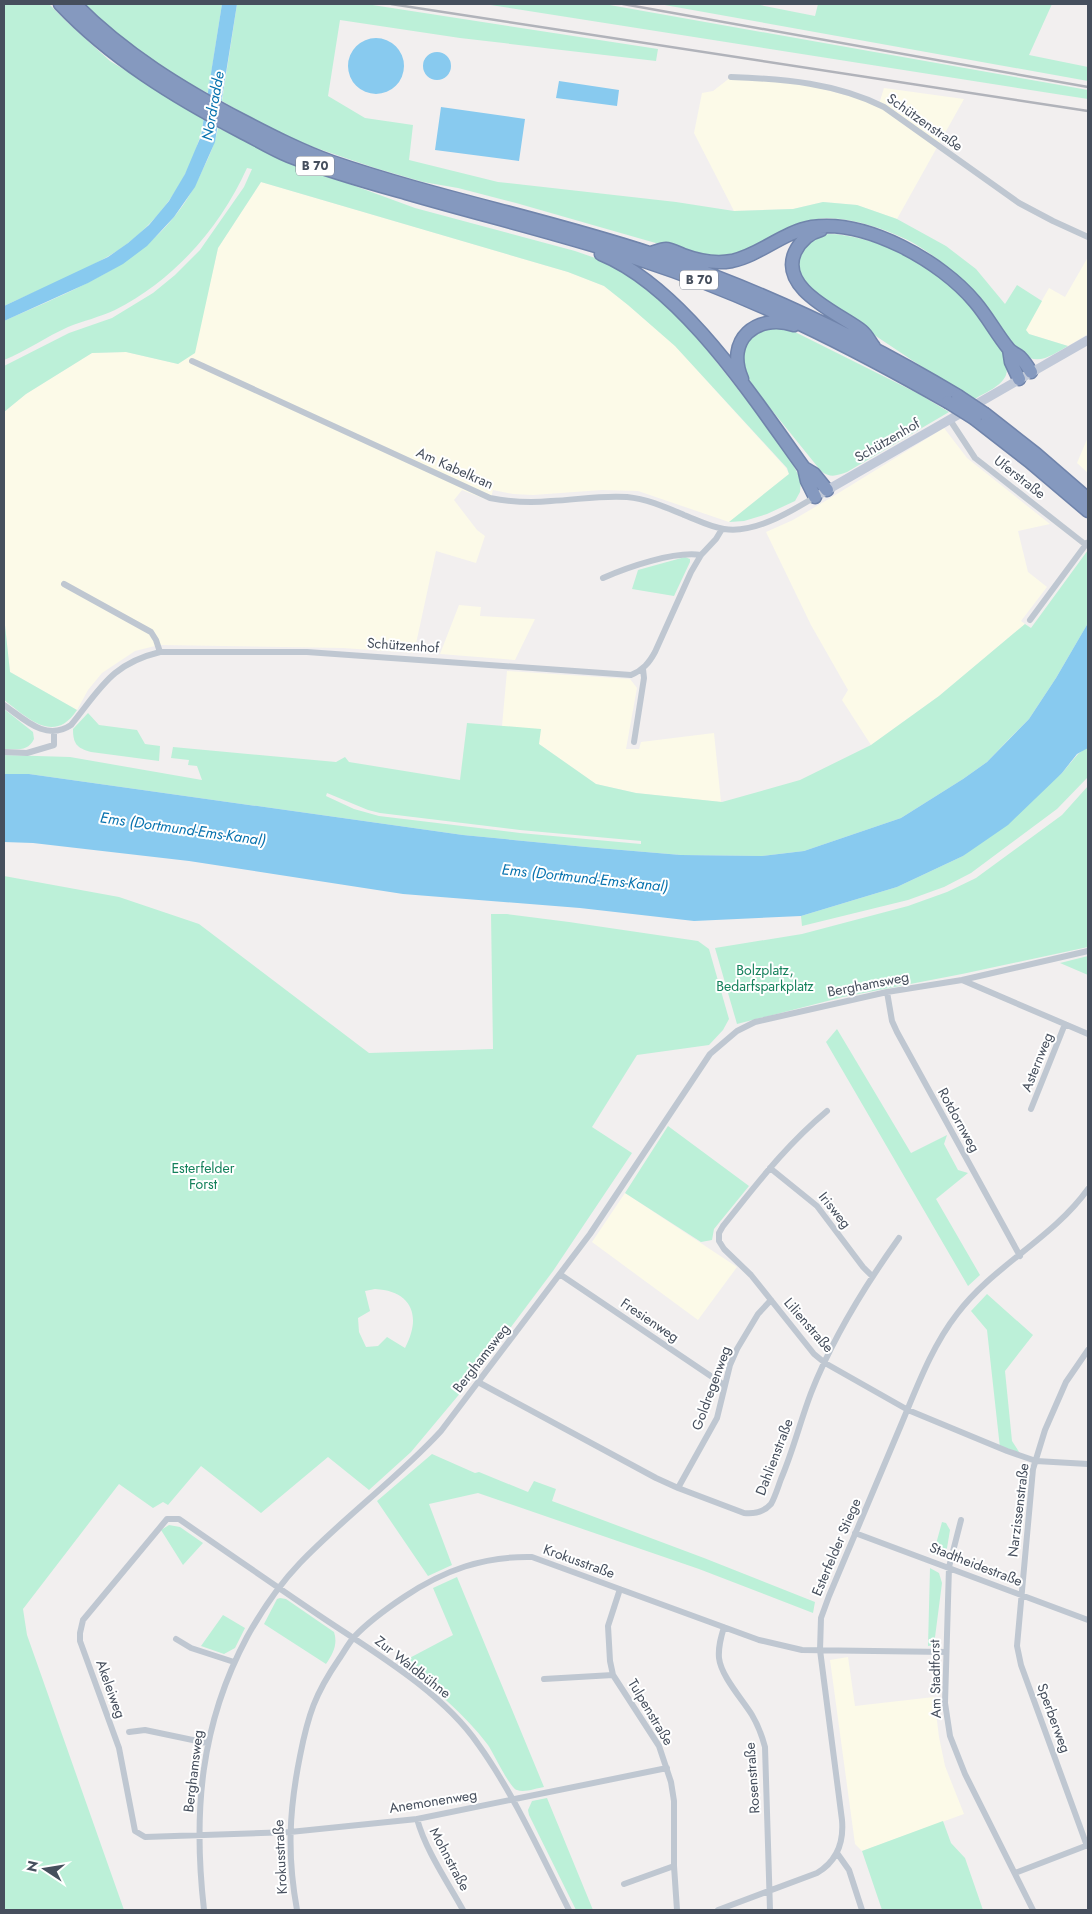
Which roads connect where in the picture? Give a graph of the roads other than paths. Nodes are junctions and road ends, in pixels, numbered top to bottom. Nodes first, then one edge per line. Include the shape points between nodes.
1 (60, 4) edge
2 (75, 4) edge
3 (731, 77) dead end
4 (189, 97) junction
5 (230, 120) junction
6 (833, 227) junction
7 (1088, 236) edge
8 (583, 242) junction
9 (651, 253) junction
10 (811, 328) junction
11 (1088, 340) edge
12 (874, 348) junction
13 (1009, 349) junction
14 (192, 361) dead end
15 (1031, 372) junction
16 (1019, 379) junction
17 (747, 390) junction
18 (953, 399) junction
19 (980, 417) junction
20 (950, 420) junction
21 (804, 468) junction
22 (828, 490) junction
23 (815, 497) junction
24 (1088, 499) edge
25 (1088, 511) edge
26 (722, 529) junction
27 (1087, 543) edge
28 (701, 554) junction
29 (603, 578) dead end
30 (64, 584) dead end
31 (1030, 620) dead end
32 (160, 652) junction
33 (643, 669) junction
34 (4, 704) edge
35 (54, 732) junction
36 (634, 742) dead end
37 (4, 752) edge
38 (1088, 951) edge
39 (962, 980) junction
40 (887, 992) junction
41 (1065, 1024) junction
42 (1088, 1034) edge
43 (1031, 1109) dead end
44 (827, 1112) dead end
45 (770, 1168) junction
46 (1088, 1189) edge
47 (899, 1238) dead end
48 (1020, 1256) junction
49 (561, 1275) junction
50 (872, 1276) junction
51 (771, 1300) junction
52 (1088, 1350) edge
53 (825, 1364) junction
54 (478, 1382) junction
55 (724, 1385) junction
56 (908, 1410) junction
57 (1036, 1461) junction
58 (1088, 1464) edge
59 (678, 1488) junction
60 (167, 1519) joint
61 (962, 1520) dead end
62 (856, 1533) junction
63 (949, 1567) junction
64 (278, 1587) junction
65 (620, 1589) junction
66 (1021, 1595) junction
67 (1088, 1620) edge
68 (724, 1627) junction
69 (354, 1638) junction
70 (176, 1639) dead end
71 (820, 1650) junction
72 (946, 1652) junction
73 (234, 1662) junction
74 (613, 1675) junction
75 (544, 1679) dead end
76 (129, 1732) dead end
77 (207, 1743) junction
78 (666, 1768) junction
79 (512, 1800) junction
80 (417, 1819) junction
81 (290, 1832) junction
82 (199, 1835) junction
83 (1088, 1846) edge
84 (837, 1853) junction
85 (674, 1866) junction
86 (1014, 1873) junction
87 (624, 1884) dead end
88 (769, 1892) junction
89 (204, 1910) edge
90 (297, 1910) edge
91 (463, 1910) edge
92 (568, 1910) edge
93 (677, 1910) edge
94 (718, 1910) edge
95 (770, 1910) edge
96 (862, 1910) edge
97 (1033, 1910) edge

1 - 4 highway, B 70 via 145,76
2 - 4 highway, B 70 via 122,46
3 - 7 street, Schützenstraße via 789,80 866,98 884,107 1019,203
4 - 5 highway, B 70
5 - 8 highway, B 70 via 287,155 328,170
5 - 9 highway, B 70 via 331,162
6 - 9 highway via 812,227 795,232 732,261 696,260 667,249
6 - 12 highway via 818,230 798,246 793,257 793,269 798,283 810,298 864,332
6 - 13 highway via 872,235 911,250 935,266 974,301
8 - 10 highway, B 70 via 692,278
8 - 17 highway via 648,282 668,299
9 - 12 highway, B 70 via 750,289
10 - 17 highway via 778,322 750,330 739,345 737,360
10 - 18 highway, B 70
11 - 15 street, Schützenhof
12 - 18 highway, B 70
13 - 15 highway
13 - 16 highway
14 - 26 street, Am Kabelkran via 490,498 534,502 626,497 658,504
15 - 16 street, Schützenhof
16 - 20 street, Schützenhof
17 - 21 highway
18 - 19 highway, B 70, bridge
19 - 24 highway, B 70 via 1036,454
19 - 25 highway, B 70
20 - 22 street, Schützenhof
20 - 27 street, Uferstraße via 975,458
21 - 22 highway
21 - 23 highway
22 - 23 street, Schützenhof
23 - 26 street, Schützenhof via 762,524
26 - 28 street
27 - 31 street, Uferstraße
28 - 29 street via 681,554 620,570
28 - 33 street via 656,652
30 - 32 street via 150,632
32 - 33 street, Schützenhof via 307,652 622,675
32 - 35 street, Schützenhof via 138,658 107,678 72,725
33 - 36 street
34 - 35 street via 32,726
35 - 37 street via 54,745 28,753
38 - 39 street, Berghamsweg
39 - 40 street, Berghamsweg
39 - 41 street
40 - 48 street, Rotdornweg via 897,1032
40 - 49 street, Berghamsweg via 755,1022 723,1042 697,1072
41 - 42 street
41 - 43 street, Asternweg
44 - 45 street, Lilienstraße via 801,1133
45 - 50 street, Irisweg via 818,1206
45 - 51 street, Lilienstraße via 723,1226 719,1241
46 - 48 street, Esterfelder Stiege via 1048,1233
47 - 50 street, Dahlienstraße
48 - 56 street, Esterfelder Stiege via 978,1290 957,1313 941,1336
49 - 54 street, Berghamsweg
49 - 55 street, Fresienweg
50 - 53 street, Dahlienstraße
51 - 53 street, Lilienstraße
51 - 55 street, Goldregenweg via 758,1314 737,1349
52 - 57 street, Narzissenstraße via 1066,1382 1045,1430
53 - 56 street, Lilienstraße
53 - 59 street, Dahlienstraße via 768,1507 744,1513
54 - 59 street, Dahlienstraße
54 - 64 street, Berghamsweg via 418,1456 319,1544
55 - 59 street, Goldregenweg via 717,1418
56 - 57 street, Lilienstraße
56 - 62 street, Esterfelder Stiege
57 - 58 street, Lilienstraße
57 - 66 street, Narzissenstraße
60 - 64 street, Zur Waldbühne via 179,1519
60 - 82 street, Akeleiweg via 83,1620 80,1636 119,1748 135,1831 145,1837
61 - 63 street, Am Stadtforst
62 - 63 street, Stadtheidestraße
62 - 71 street, Esterfelder Stiege via 824,1609
63 - 66 street, Stadtheidestraße
63 - 72 street, Am Stadtforst
64 - 69 street, Zur Waldbühne
64 - 73 street, Berghamsweg
65 - 68 street, Krokusstraße
65 - 69 street, Krokusstraße via 532,1558 486,1560 455,1570 419,1588 377,1616
65 - 74 street, Tulpenstraße via 608,1626
66 - 67 street, Stadtheidestraße
66 - 83 street, Sperberweg via 1019,1657
68 - 71 street, Krokusstraße via 790,1648
68 - 88 street, Rosenstraße via 719,1660 753,1717 765,1747
69 - 79 street, Zur Waldbühne via 423,1689 465,1727
69 - 81 street, Krokusstraße via 327,1676 307,1721 293,1792
70 - 73 street via 191,1648
71 - 72 street, Krokusstraße
71 - 84 street, Esterfelder Stiege via 842,1820 842,1838
72 - 86 street, Am Stadtforst via 945,1703 950,1736
73 - 77 street, Berghamsweg via 221,1692
74 - 75 street
74 - 78 street, Tulpenstraße via 651,1731
76 - 77 street via 145,1730
77 - 82 street, Berghamsweg
78 - 79 street, Anemonenweg
78 - 85 street, Tulpenstraße via 674,1801
79 - 80 street, Anemonenweg
79 - 92 street, Zur Waldbühne
80 - 81 street, Anemonenweg
80 - 91 street, Mohnstraße via 428,1847
81 - 82 street, Anemonenweg
81 - 90 street, Krokusstraße
82 - 89 street, Berghamsweg
83 - 86 street
84 - 88 street via 817,1873
84 - 96 street via 849,1870
85 - 87 street
85 - 93 street, Tulpenstraße
86 - 97 street, Am Stadtforst
88 - 94 street
88 - 95 street, Rosenstraße

